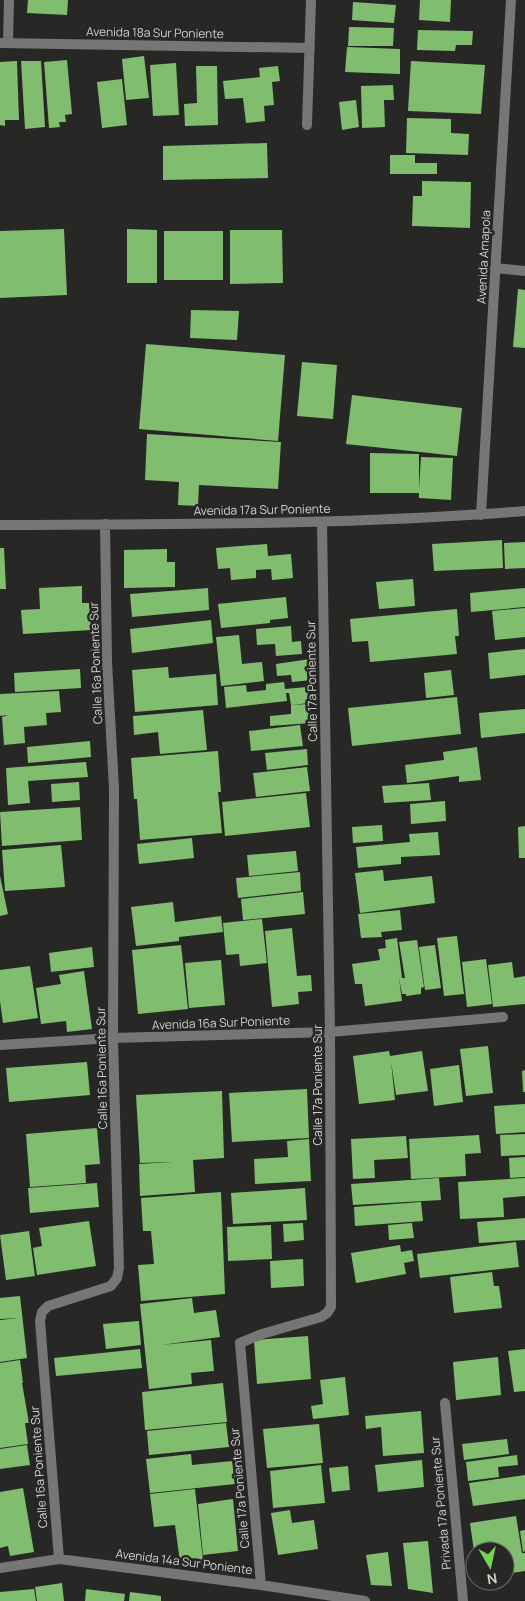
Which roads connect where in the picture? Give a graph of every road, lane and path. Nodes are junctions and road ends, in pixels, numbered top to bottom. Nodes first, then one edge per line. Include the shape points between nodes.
1 (9, 0) edge
2 (311, 0) edge
3 (511, 0) edge
4 (4, 43) edge
5 (310, 48) junction
6 (307, 125) dead end
7 (496, 268) junction
8 (525, 271) edge
9 (525, 511) edge
10 (482, 515) junction
11 (322, 522) junction
12 (105, 524) junction
13 (0, 526) edge
14 (503, 1017) dead end
15 (330, 1032) junction
16 (113, 1038) junction
17 (0, 1045) edge
18 (445, 1403) dead end
19 (58, 1559) junction
20 (0, 1568) edge
21 (261, 1585) junction
22 (365, 1601) edge
23 (462, 1601) edge

1 - 4 street
2 - 5 street
3 - 7 street, Avenida Amapola
4 - 5 street, Avenida 18a Sur Poniente
5 - 6 street
7 - 8 street
7 - 10 street, Avenida Amapola
9 - 10 street, Avenida 17a Sur Poniente
10 - 11 street, Avenida 17a Sur Poniente
11 - 12 street, Avenida 17a Sur Poniente
11 - 15 street, Calle 17a Poniente Sur
12 - 13 street, Avenida 17a Sur Poniente
12 - 16 street, Calle 16a Poniente Sur via 107,662 114,788
14 - 15 street, Avenida 16a Sur Poniente
15 - 16 street, Avenida 16a Sur Poniente
15 - 21 street, Calle 17a Poniente Sur via 331,1307 321,1317 240,1343
16 - 17 street, Avenida 16a Sur Poniente
16 - 19 street, Calle 16a Poniente Sur via 117,1278 111,1286 48,1306 40,1321
18 - 23 street, Privada 17a Poniente Sur
19 - 20 street, Avenida 14a Sur Poniente
19 - 21 street, Avenida 14a Sur Poniente
21 - 22 street, Avenida 14a Sur Poniente

